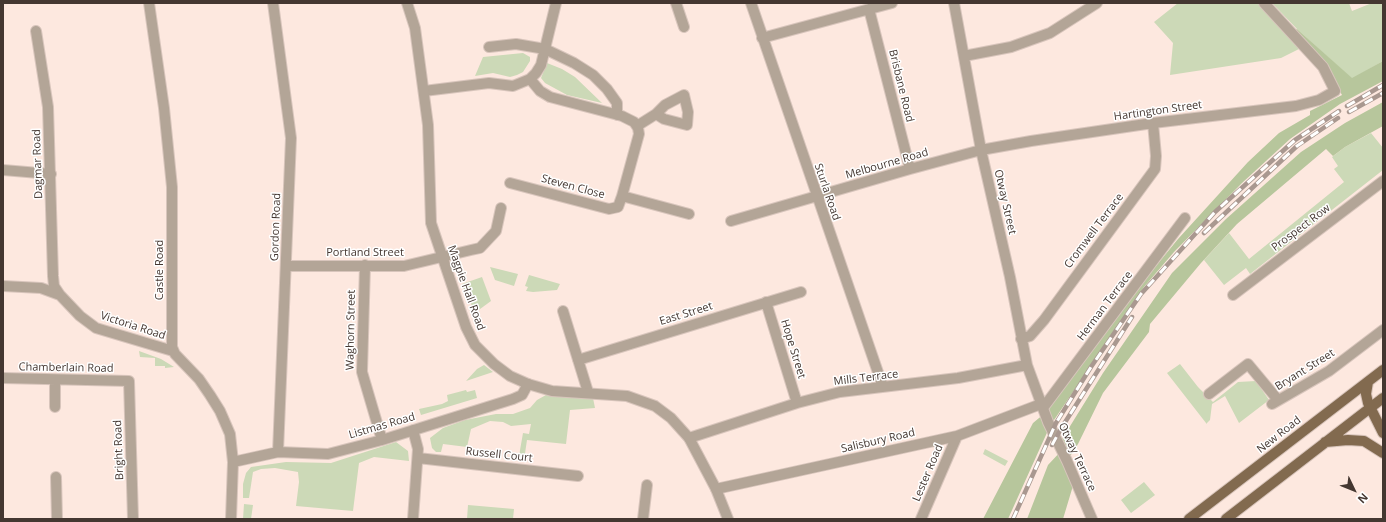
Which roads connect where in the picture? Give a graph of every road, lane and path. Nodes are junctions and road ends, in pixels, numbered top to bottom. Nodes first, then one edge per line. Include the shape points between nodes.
1 (149, 3) edge
2 (273, 3) edge
3 (407, 3) edge
4 (556, 3) edge
5 (676, 3) edge
6 (751, 3) edge
7 (892, 3) edge
8 (954, 3) edge
9 (1098, 3) edge
10 (1264, 3) edge
11 (869, 9) junction
12 (684, 27) dead end
13 (36, 30) dead end
14 (762, 38) junction
15 (489, 46) dead end
16 (545, 49) junction
17 (964, 56) junction
18 (530, 79) junction
19 (424, 91) junction
20 (656, 114) dead end
21 (617, 115) junction
22 (1153, 123) junction
23 (637, 126) junction
24 (981, 150) junction
25 (910, 169) junction
26 (3, 170) edge
27 (51, 174) junction
28 (1383, 181) edge
29 (510, 182) dead end
30 (622, 196) junction
31 (816, 196) junction
32 (501, 208) dead end
33 (689, 214) dead end
34 (1185, 218) dead end
35 (730, 221) dead end
36 (442, 258) junction
37 (365, 265) junction
38 (286, 266) junction
39 (3, 286) edge
40 (801, 292) dead end
41 (60, 295) junction
42 (1233, 295) dead end
43 (766, 302) junction
44 (563, 311) dead end
45 (1383, 330) edge
46 (1021, 339) junction
47 (173, 352) junction
48 (578, 360) junction
49 (1027, 364) junction
50 (1383, 370) edge
51 (3, 378) edge
52 (55, 380) junction
53 (129, 381) joint
54 (1368, 382) junction
55 (528, 384) junction
56 (882, 387) junction
57 (588, 392) junction
58 (1209, 394) dead end
59 (1383, 399) edge
60 (798, 403) junction
61 (1340, 403) junction
62 (1369, 405) junction
63 (1042, 406) junction
64 (55, 407) dead end
65 (413, 430) junction
66 (1383, 433) edge
67 (957, 436) junction
68 (689, 438) junction
69 (382, 440) junction
70 (1325, 442) junction
71 (278, 452) junction
72 (1383, 453) edge
73 (418, 458) junction
74 (233, 462) junction
75 (578, 476) dead end
76 (56, 477) dead end
77 (647, 485) dead end
78 (716, 489) junction
79 (57, 519) edge
80 (133, 519) edge
81 (231, 519) edge
82 (413, 519) edge
83 (643, 519) edge
84 (728, 519) edge
85 (921, 519) edge
86 (1092, 519) edge
87 (1189, 519) edge
88 (1226, 519) edge

1 - 47 street, Castle Road via 172,187
2 - 38 street, Gordon Road via 291,138
3 - 19 street, Magpie Hall Road via 415,28
4 - 16 street
5 - 12 street
6 - 14 street, Sturla Road
7 - 11 street
8 - 17 street, Otway Street
9 - 17 street via 1050,33 1011,47
10 - 22 street, Hartington Street via 1323,67 1335,91 1319,100 1296,106
11 - 14 street
11 - 25 street, Brisbane Road
13 - 27 street, Dagmar Road via 48,107
14 - 31 street, Sturla Road
15 - 16 street via 516,44
16 - 18 street via 539,69
16 - 21 street via 574,63 600,81 615,100
17 - 24 street, Otway Street
18 - 19 street via 513,86 489,83
18 - 21 street via 548,96
19 - 36 street, Magpie Hall Road via 429,145 430,217
20 - 23 street
21 - 23 street via 630,119
22 - 24 street, Hartington Street
22 - 46 street, Cromwell Terrace via 1155,169 1044,320 1031,335
23 - 30 street via 639,134
24 - 25 street, Melbourne Road
24 - 46 street, Otway Street via 1010,277
25 - 31 street, Melbourne Road
26 - 27 street
27 - 41 street, Dagmar Road via 53,276 54,286
28 - 42 street, Prospect Row
29 - 30 street, Steven Close via 609,208 618,207
30 - 33 street
31 - 35 street, Melbourne Road
31 - 56 street, Sturla Road
32 - 36 street via 496,231 480,248
34 - 63 street, Herman Terrace
36 - 37 street, Portland Street via 404,266
36 - 55 street, Magpie Hall Road via 467,330 477,348 506,373
37 - 38 street, Portland Street
37 - 69 street, Waghorn Street via 362,372
38 - 71 street, Gordon Road
39 - 41 street, Victoria Road via 42,288
40 - 43 street, East Street
41 - 47 street, Victoria Road via 96,328
43 - 48 street, East Street
43 - 60 street, Hope Street
44 - 48 street
45 - 58 street, Bryant Street via 1329,372 1275,402 1248,364
46 - 49 street, Otway Street
47 - 74 street via 203,384 220,411 230,434
48 - 57 street
49 - 56 street, Mills Terrace via 958,378
49 - 63 street, Otway Street
50 - 54 main road, New Road
51 - 52 street, Chamberlain Road
52 - 53 street, Chamberlain Road
52 - 64 street
53 - 80 street, Bright Road
54 - 61 main road, New Road
54 - 62 main road via 1366,394
55 - 57 street, Magpie Hall Road via 552,391
55 - 65 street, Listmas Road via 522,395 513,399
56 - 60 street, Mills Terrace via 840,392
57 - 68 street, Magpie Hall Road via 627,396 650,402 671,418
59 - 62 main road
60 - 68 street, Mills Terrace
61 - 62 main road
61 - 87 main road, New Road
62 - 66 main road
62 - 70 main road
63 - 67 street, Salisbury Road
63 - 86 street, Otway Terrace
65 - 69 street, Listmas Road
65 - 73 street via 418,446
67 - 78 street, Salisbury Road
67 - 85 street, Lester Road
68 - 78 street, Magpie Hall Road
69 - 71 street, Listmas Road via 328,454
70 - 72 main road via 1364,441
70 - 88 main road
71 - 74 street, Listmas Road
73 - 75 street, Russell Court
73 - 82 street
74 - 81 street
76 - 79 street
77 - 83 street
78 - 84 street, Magpie Hall Road

